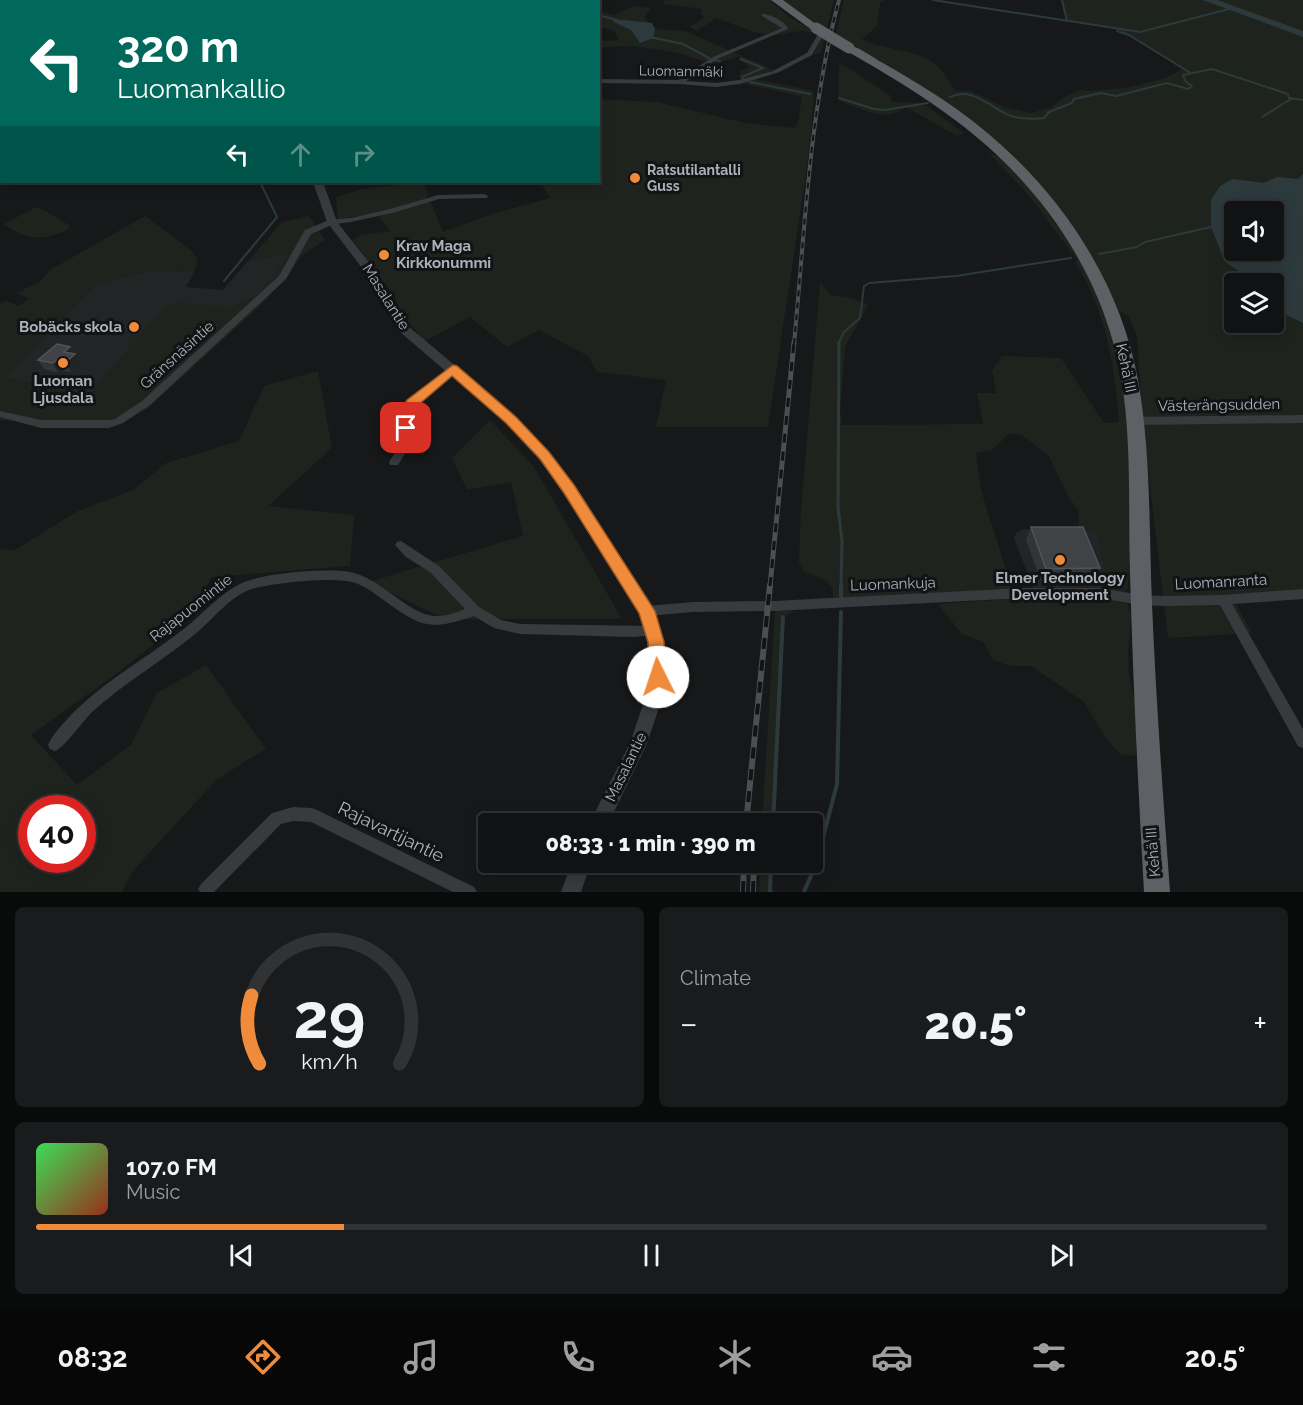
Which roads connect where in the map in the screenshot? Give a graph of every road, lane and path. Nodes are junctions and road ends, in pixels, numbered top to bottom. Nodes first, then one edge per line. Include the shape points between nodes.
1 (776, 0) edge
2 (764, 15) dead end
3 (818, 33) junction
4 (600, 81) edge
5 (679, 82) junction
6 (318, 183) edge
7 (484, 196) dead end
8 (332, 222) junction
9 (453, 369) junction
10 (0, 414) edge
11 (1303, 419) edge
12 (1135, 421) junction
13 (394, 462) dead end
14 (401, 545) dead end
15 (1303, 594) edge
16 (1141, 600) junction
17 (1223, 600) junction
18 (475, 611) junction
19 (647, 611) junction
20 (653, 631) junction
21 (1303, 742) edge
22 (55, 745) dead end
23 (603, 813) edge
24 (578, 873) edge
25 (206, 889) dead end
26 (469, 892) edge
27 (571, 892) edge
28 (1157, 892) edge

1 - 3 highway, Kehä III
2 - 5 street via 785,29 715,58
3 - 5 street, Luomanmäki via 810,54 766,75 725,85
3 - 12 highway, Kehä III, bridge via 945,107 988,139 1058,216 1088,262 1106,300 1130,378
4 - 5 street, Luomanmäki
6 - 8 street, Masalantie
7 - 8 street, Gränsnäsintie via 438,197 385,213
8 - 9 street, Masalantie via 370,271 403,328
8 - 10 street, Gränsnäsintie via 308,232 283,277 146,403 119,421 41,424
9 - 13 street via 412,403 401,452
9 - 19 street, Masalantie via 511,420 544,456
11 - 12 street, Västerängsudden
12 - 16 highway, Kehä III
14 - 18 street via 407,554 438,571
15 - 17 street, Luomanranta
16 - 17 street, Luomanranta
16 - 19 street, Luomankuja via 1100,593 1024,593
16 - 28 highway, Kehä III
17 - 21 street
18 - 20 street via 498,624 520,628
18 - 22 street, Rajapuomintie via 434,621 352,577 330,575 254,583 90,703
19 - 20 street, Masalantie
20 - 23 street, Masalantie via 658,677 650,718
24 - 27 street
25 - 26 street, Rajavartijantie via 277,818 293,814 312,815 329,822

